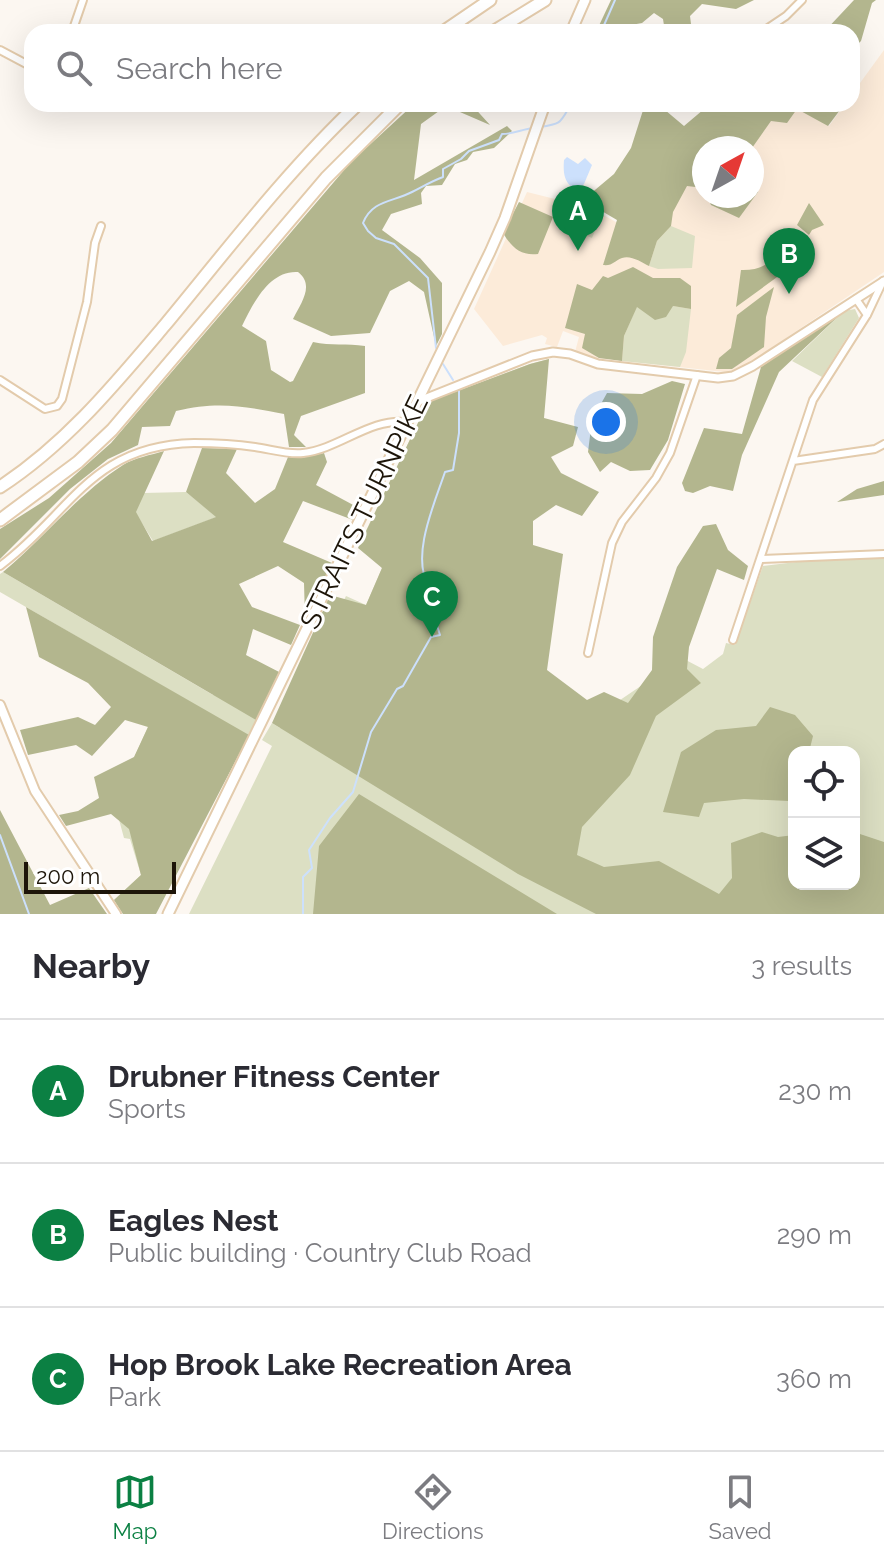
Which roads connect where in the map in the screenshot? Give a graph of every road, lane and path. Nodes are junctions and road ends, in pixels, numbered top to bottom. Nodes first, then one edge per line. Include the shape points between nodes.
1 (83, 0) edge
2 (481, 0) edge
3 (490, 0) edge
4 (545, 0) edge
5 (585, 0) edge
6 (802, 0) edge
7 (75, 24) edge
8 (452, 24) edge
9 (454, 24) edge
10 (506, 24) edge
11 (574, 24) edge
12 (774, 24) edge
13 (0, 50) edge
14 (24, 63) edge
15 (351, 112) edge
16 (393, 112) edge
17 (542, 112) edge
18 (101, 226) dead end
19 (884, 281) edge
20 (856, 299) junction
21 (867, 315) junction
22 (697, 375) junction
23 (0, 380) edge
24 (419, 401) junction
25 (406, 422) junction
26 (884, 444) edge
27 (793, 461) junction
28 (0, 487) edge
29 (0, 520) edge
30 (884, 554) edge
31 (761, 559) junction
32 (0, 566) edge
33 (733, 640) dead end
34 (588, 653) dead end
35 (0, 705) edge
36 (116, 914) edge
37 (168, 914) edge

1 - 7 street
2 - 8 highway
3 - 9 highway
4 - 10 highway
5 - 11 main road
6 - 12 street
13 - 14 street
15 - 28 highway via 92,410
16 - 29 highway via 312,195 112,430
17 - 24 main road, STRAITS TURNPIKE via 497,237
18 - 23 street via 62,399 45,409
19 - 20 street
19 - 21 street
20 - 21 street
20 - 22 street via 743,372 723,378
21 - 27 street via 813,400
22 - 24 street via 544,353
22 - 34 street via 670,453 612,543
24 - 25 main road, STRAITS TURNPIKE
25 - 32 street via 392,421 300,454 193,443 139,452 98,473
25 - 37 main road, STRAITS TURNPIKE
26 - 27 street
27 - 31 street
30 - 31 street
31 - 33 street
35 - 36 main road via 35,791

